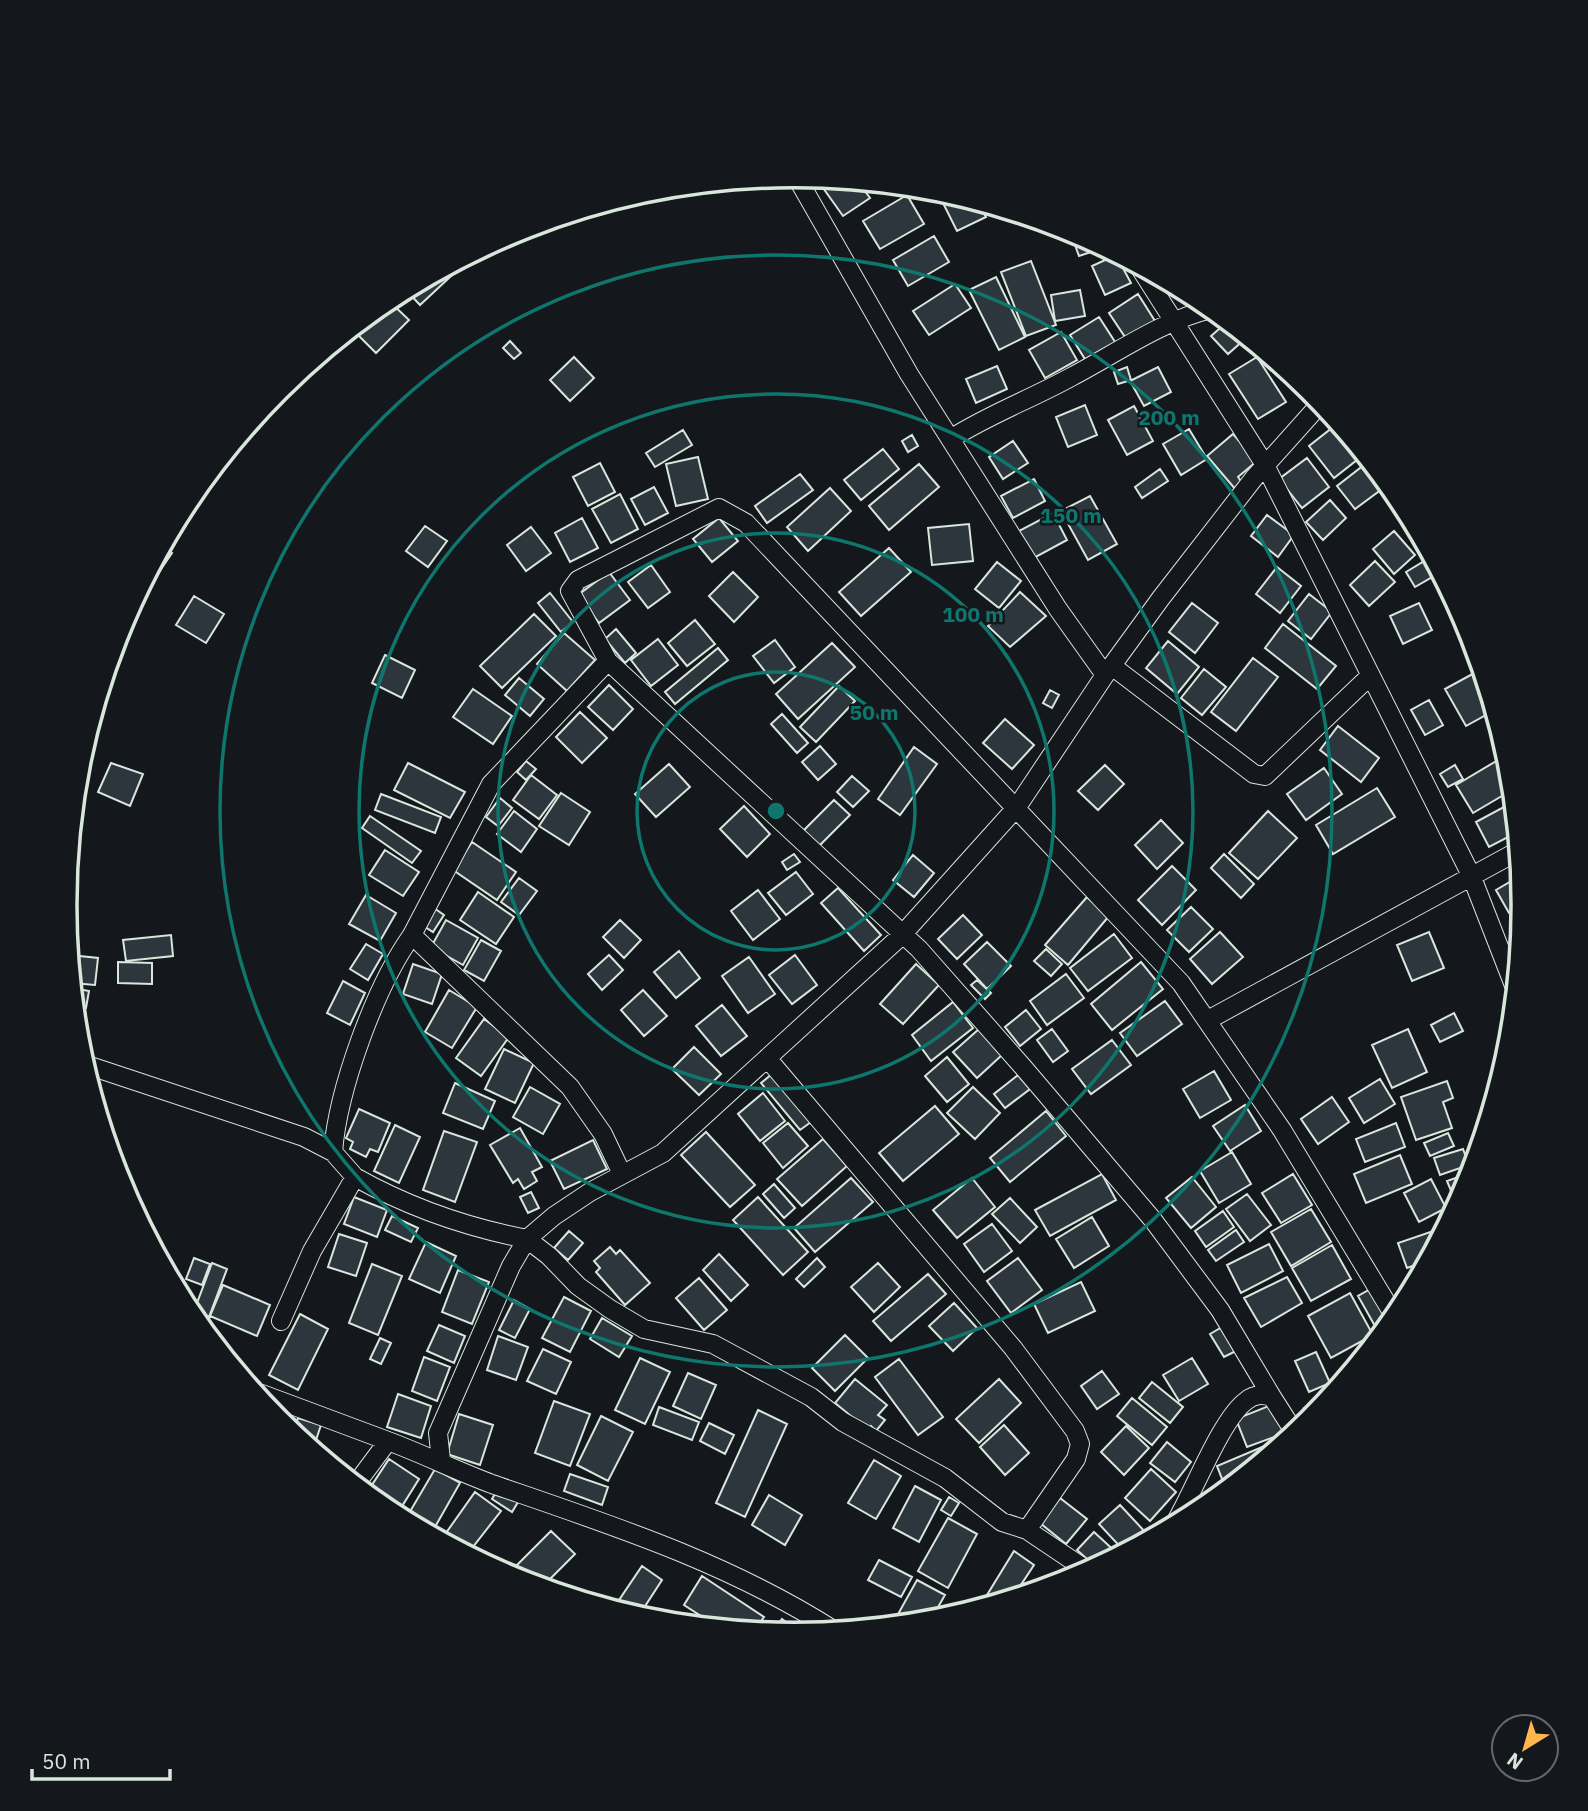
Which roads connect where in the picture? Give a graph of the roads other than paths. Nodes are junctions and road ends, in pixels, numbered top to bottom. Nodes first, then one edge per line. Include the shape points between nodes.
1 (803, 188) edge
2 (1149, 283) edge
3 (1198, 313) edge
4 (1172, 321) junction
5 (1313, 412) edge
6 (952, 438) junction
7 (1265, 465) junction
8 (608, 661) junction
9 (1108, 670) junction
10 (1370, 676) junction
11 (1017, 807) junction
12 (1509, 856) edge
13 (1471, 875) junction
14 (412, 935) junction
15 (901, 936) junction
16 (1508, 969) edge
17 (1208, 1020) junction
18 (767, 1058) junction
19 (96, 1068) edge
20 (333, 1152) junction
21 (622, 1174) junction
22 (355, 1177) junction
23 (527, 1239) junction
24 (1388, 1306) edge
25 (281, 1321) dead end
26 (1272, 1397) junction
27 (274, 1399) edge
28 (1289, 1424) edge
29 (388, 1441) junction
30 (441, 1460) junction
31 (361, 1476) edge
32 (1183, 1507) edge
33 (1027, 1530) junction
34 (1077, 1564) edge
35 (819, 1621) edge

1 - 6 street via 902,363
2 - 4 street
3 - 4 street
4 - 6 street
4 - 7 street
5 - 7 street
6 - 9 street via 1058,610
7 - 9 street
7 - 10 street
8 - 11 street via 570,591 572,586 719,508 746,523
8 - 14 street via 491,784
8 - 15 street
9 - 10 street via 1254,774 1265,776
9 - 11 street
10 - 13 street
11 - 15 street
11 - 17 street via 1181,983
12 - 13 street
13 - 16 street
13 - 17 street
14 - 20 street via 355,1057 336,1116
14 - 21 street via 570,1087 603,1134
15 - 18 street
15 - 26 street via 919,949 1153,1220 1220,1310
17 - 24 street via 1282,1130
18 - 21 street via 663,1153
18 - 33 street via 1013,1348 1075,1431 1080,1444 1076,1459
19 - 20 street via 304,1137
20 - 22 street
21 - 23 street via 554,1216
22 - 23 street via 395,1200 471,1229
22 - 25 street via 312,1251
23 - 30 street via 438,1433
23 - 33 street via 610,1309 645,1329 713,1344 945,1478 1002,1522
26 - 28 street
26 - 32 street via 1254,1396 1243,1402
27 - 29 street
29 - 30 street
29 - 31 street
30 - 35 street via 488,1482 635,1532 759,1587
33 - 34 street

